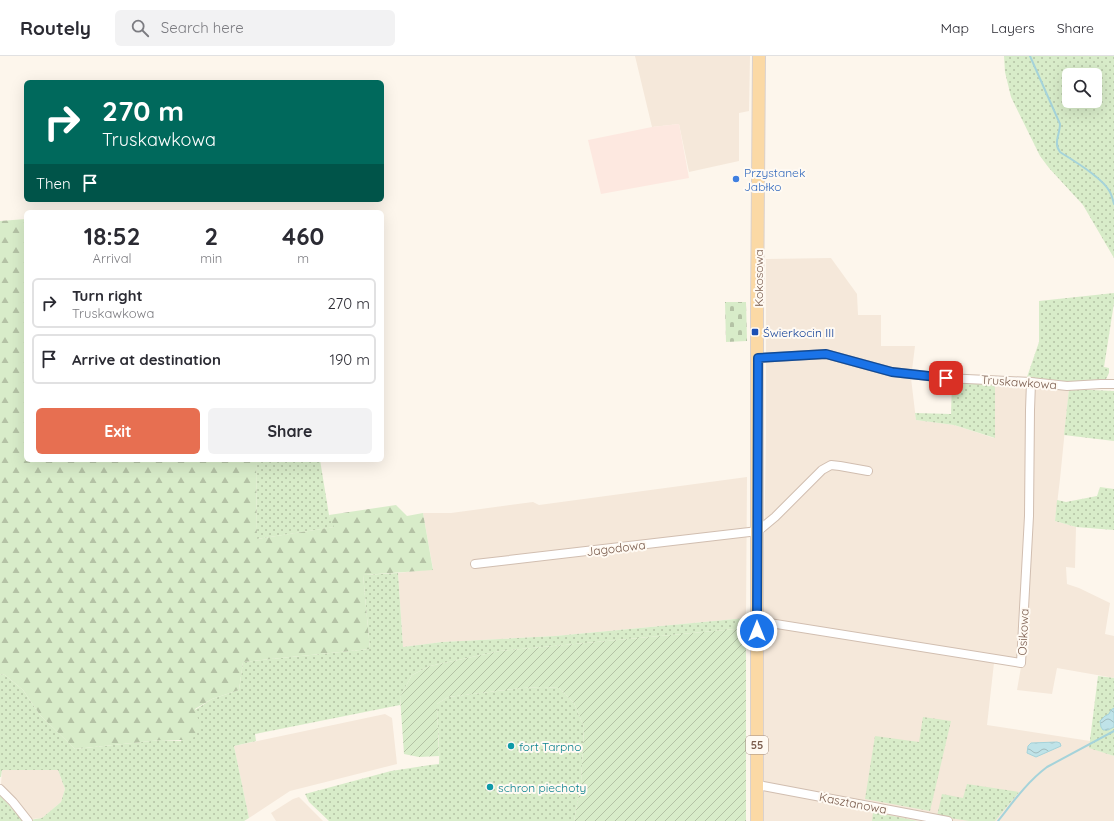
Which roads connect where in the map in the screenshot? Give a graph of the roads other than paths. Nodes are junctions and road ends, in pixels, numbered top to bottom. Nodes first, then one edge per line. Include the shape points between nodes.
1 (759, 56) edge
2 (758, 358) junction
3 (1031, 382) junction
4 (1114, 384) edge
5 (868, 471) dead end
6 (758, 531) junction
7 (475, 564) dead end
8 (758, 621) junction
9 (757, 786) junction
10 (0, 789) edge
11 (28, 821) edge
12 (757, 821) edge
13 (948, 821) edge

1 - 2 main road, Kokosowa / 55
2 - 3 street, Truskawkowa via 826,354 892,372 946,378
2 - 6 main road, Kokosowa / 55
3 - 4 street, Truskawkowa via 1067,386
3 - 8 street, Osikowa via 1029,516 1022,663
5 - 6 street via 840,466 822,470
6 - 7 street, Jagodowa
6 - 8 main road, Kokosowa / 55
8 - 9 main road, 55
9 - 12 main road, 55
9 - 13 street, Kasztanowa
10 - 11 street

